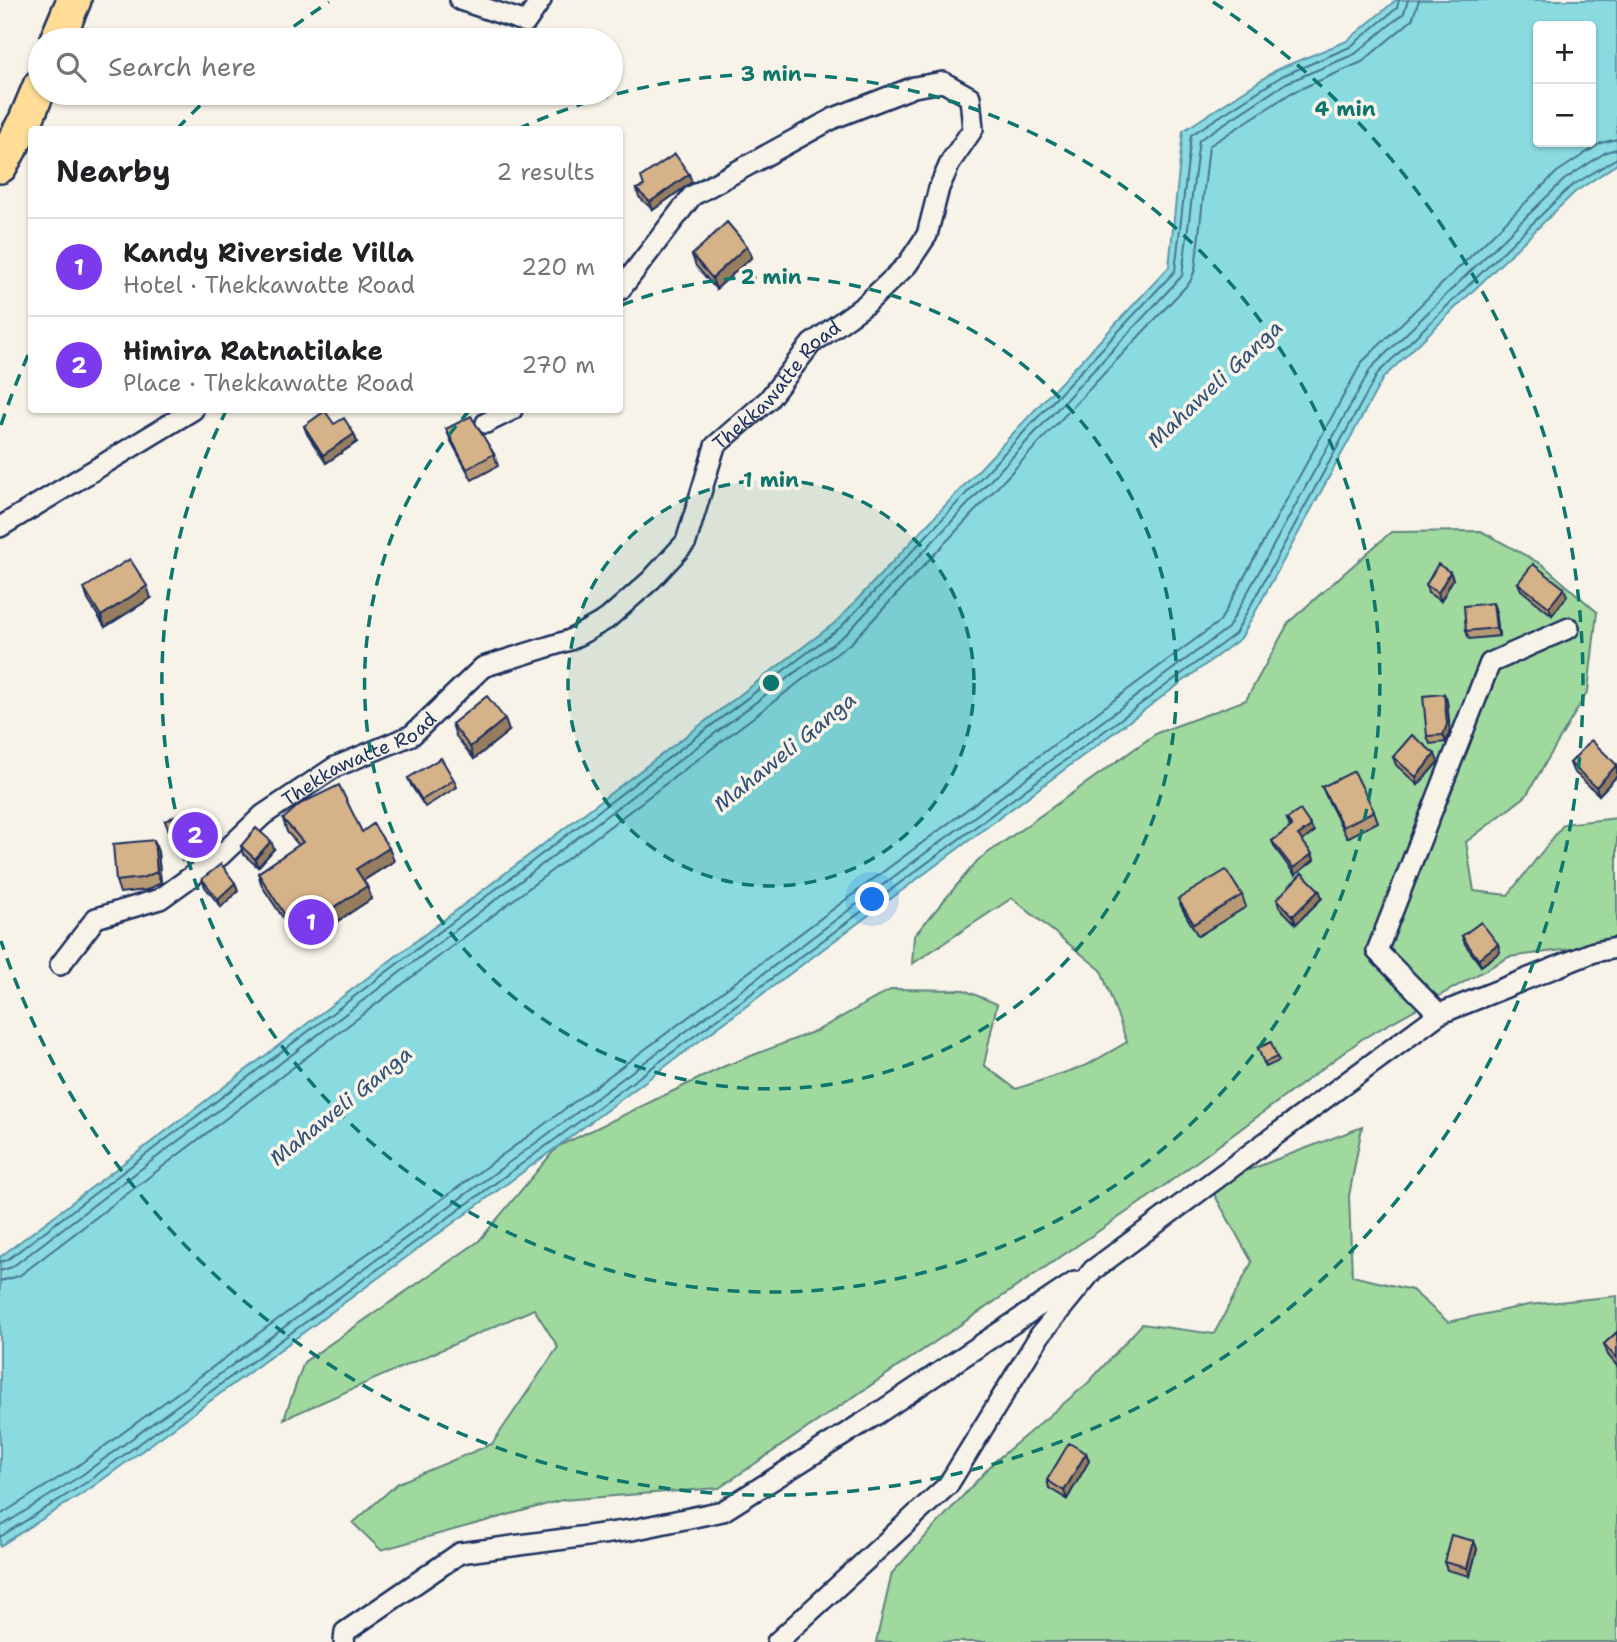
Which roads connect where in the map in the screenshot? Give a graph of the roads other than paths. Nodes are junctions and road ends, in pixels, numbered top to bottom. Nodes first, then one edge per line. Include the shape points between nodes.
1 (74, 0) edge
2 (460, 0) edge
3 (541, 0) edge
4 (62, 28) edge
5 (31, 105) edge
6 (0, 166) edge
7 (623, 286) edge
8 (188, 413) edge
9 (506, 413) edge
10 (486, 423) dead end
11 (0, 527) edge
12 (1569, 628) dead end
13 (1617, 947) edge
14 (60, 965) dead end
15 (1439, 1013) junction
16 (1093, 1269) junction
17 (344, 1642) edge
18 (777, 1642) edge

1 - 4 highway
2 - 3 street via 526,22
5 - 6 highway
7 - 14 street, Thekkawatte Road via 692,196 834,118 914,87 943,82 970,97 972,129 939,188 927,235 907,265 865,305 811,344 768,400 715,446 686,542 651,580 607,619 570,640 483,667 412,735 335,767 263,815 220,856 160,898 96,918
8 - 11 street
9 - 10 street
12 - 15 street via 1490,663 1377,951
13 - 15 street via 1594,951
15 - 16 street
16 - 17 street via 723,1511 632,1530 460,1553 345,1632
16 - 18 street via 1040,1335 948,1485

